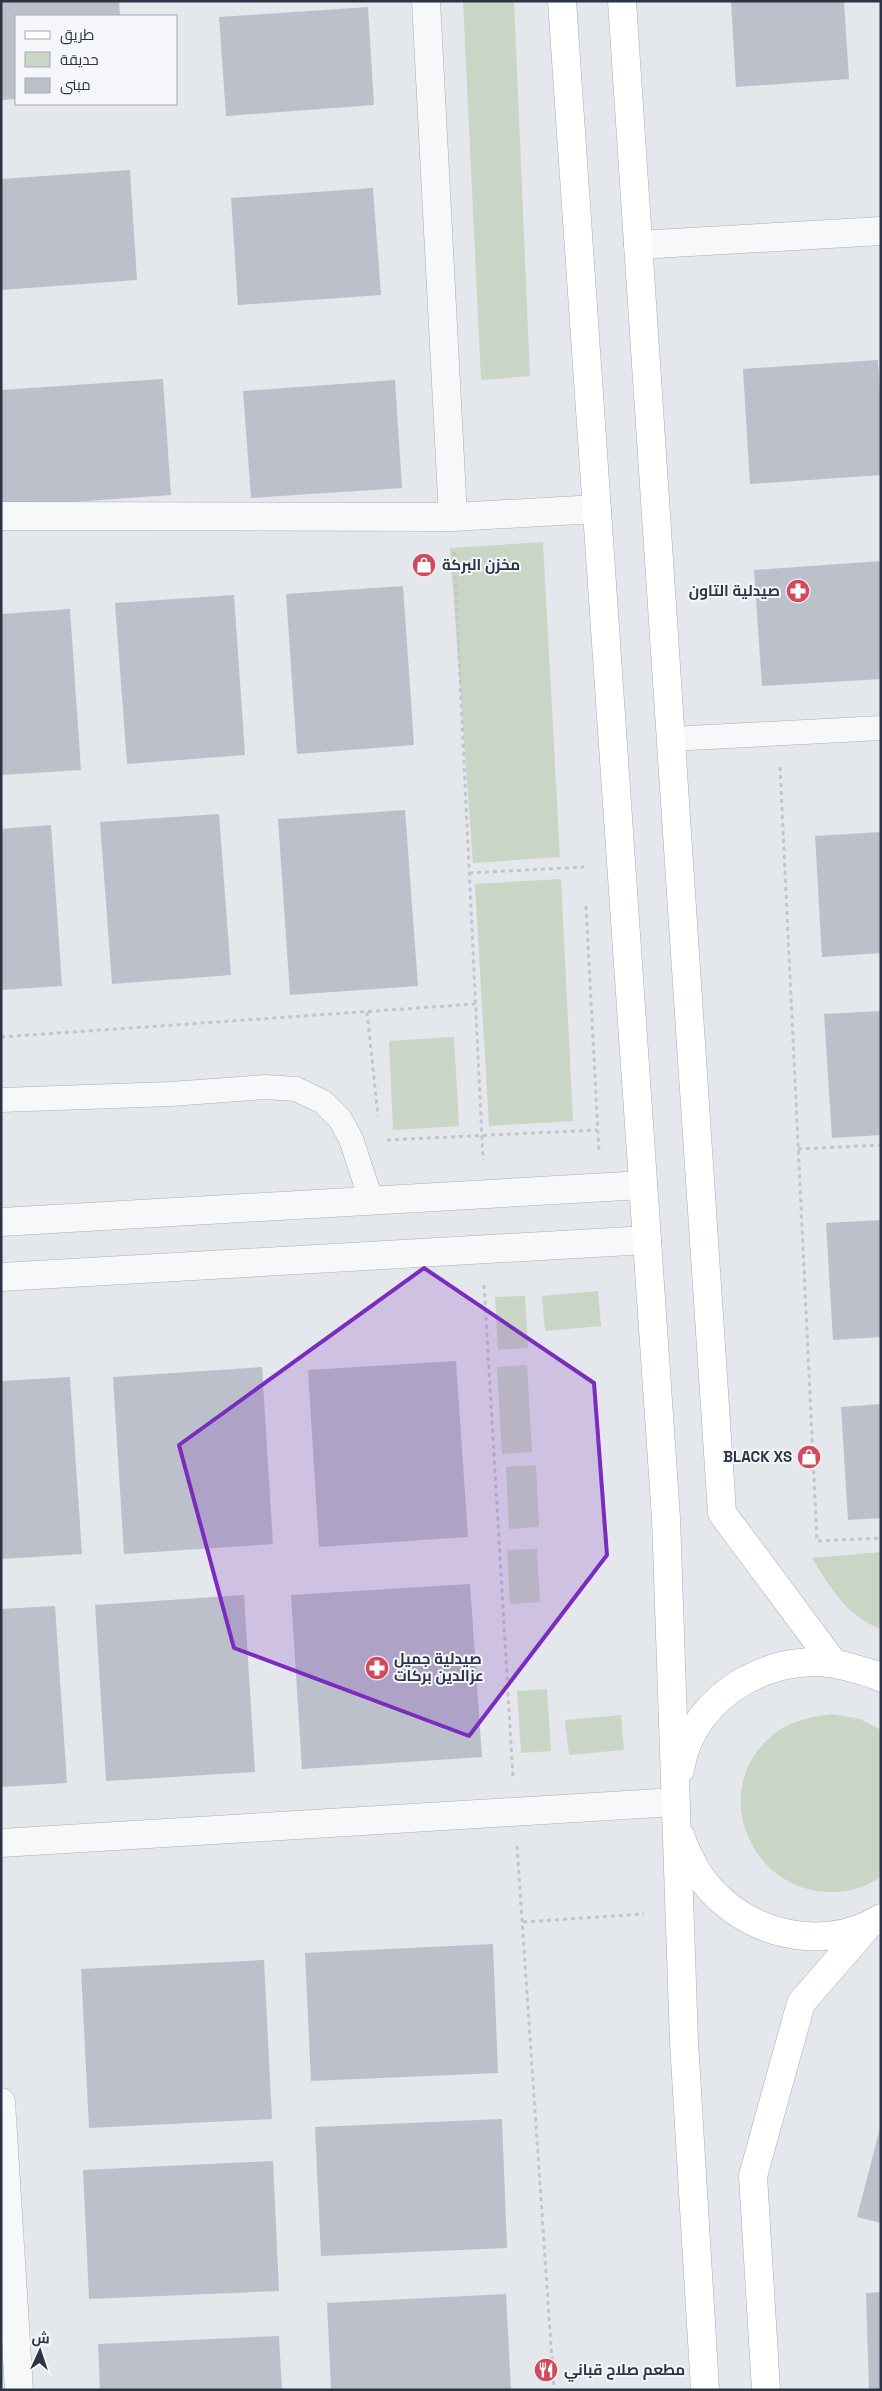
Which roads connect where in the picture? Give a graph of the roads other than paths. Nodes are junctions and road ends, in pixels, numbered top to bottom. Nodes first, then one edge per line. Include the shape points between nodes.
1 (426, 1) edge
2 (562, 1) edge
3 (622, 1) edge
4 (881, 231) edge
5 (638, 246) junction
6 (597, 509) junction
7 (1, 516) edge
8 (452, 517) junction
9 (881, 728) edge
10 (671, 739) junction
11 (1, 1100) edge
12 (643, 1185) junction
13 (371, 1200) junction
14 (1, 1222) edge
15 (647, 1240) junction
16 (1, 1278) edge
17 (832, 1661) junction
18 (881, 1678) edge
19 (675, 1802) junction
20 (1, 1843) edge
21 (874, 1922) edge
22 (1, 2102) edge
23 (19, 2390) edge
24 (705, 2390) edge
25 (766, 2390) edge

1 - 8 street
2 - 6 street
3 - 5 street
4 - 5 street
5 - 10 street
6 - 8 street
6 - 12 street
7 - 8 street
9 - 10 lane
10 - 17 street via 722,1513
11 - 13 lane via 265,1087 296,1089 323,1102 340,1119 351,1139
12 - 13 street
12 - 15 street
13 - 14 street
15 - 16 street
15 - 19 street via 666,1518
17 - 18 street
17 - 19 street via 784,1664 740,1682 704,1714 682,1756
19 - 20 street
19 - 21 street via 683,1846 705,1885 738,1915 779,1933 823,1937
19 - 24 street via 684,2042
21 - 25 street via 801,2003 753,2176
22 - 23 street

